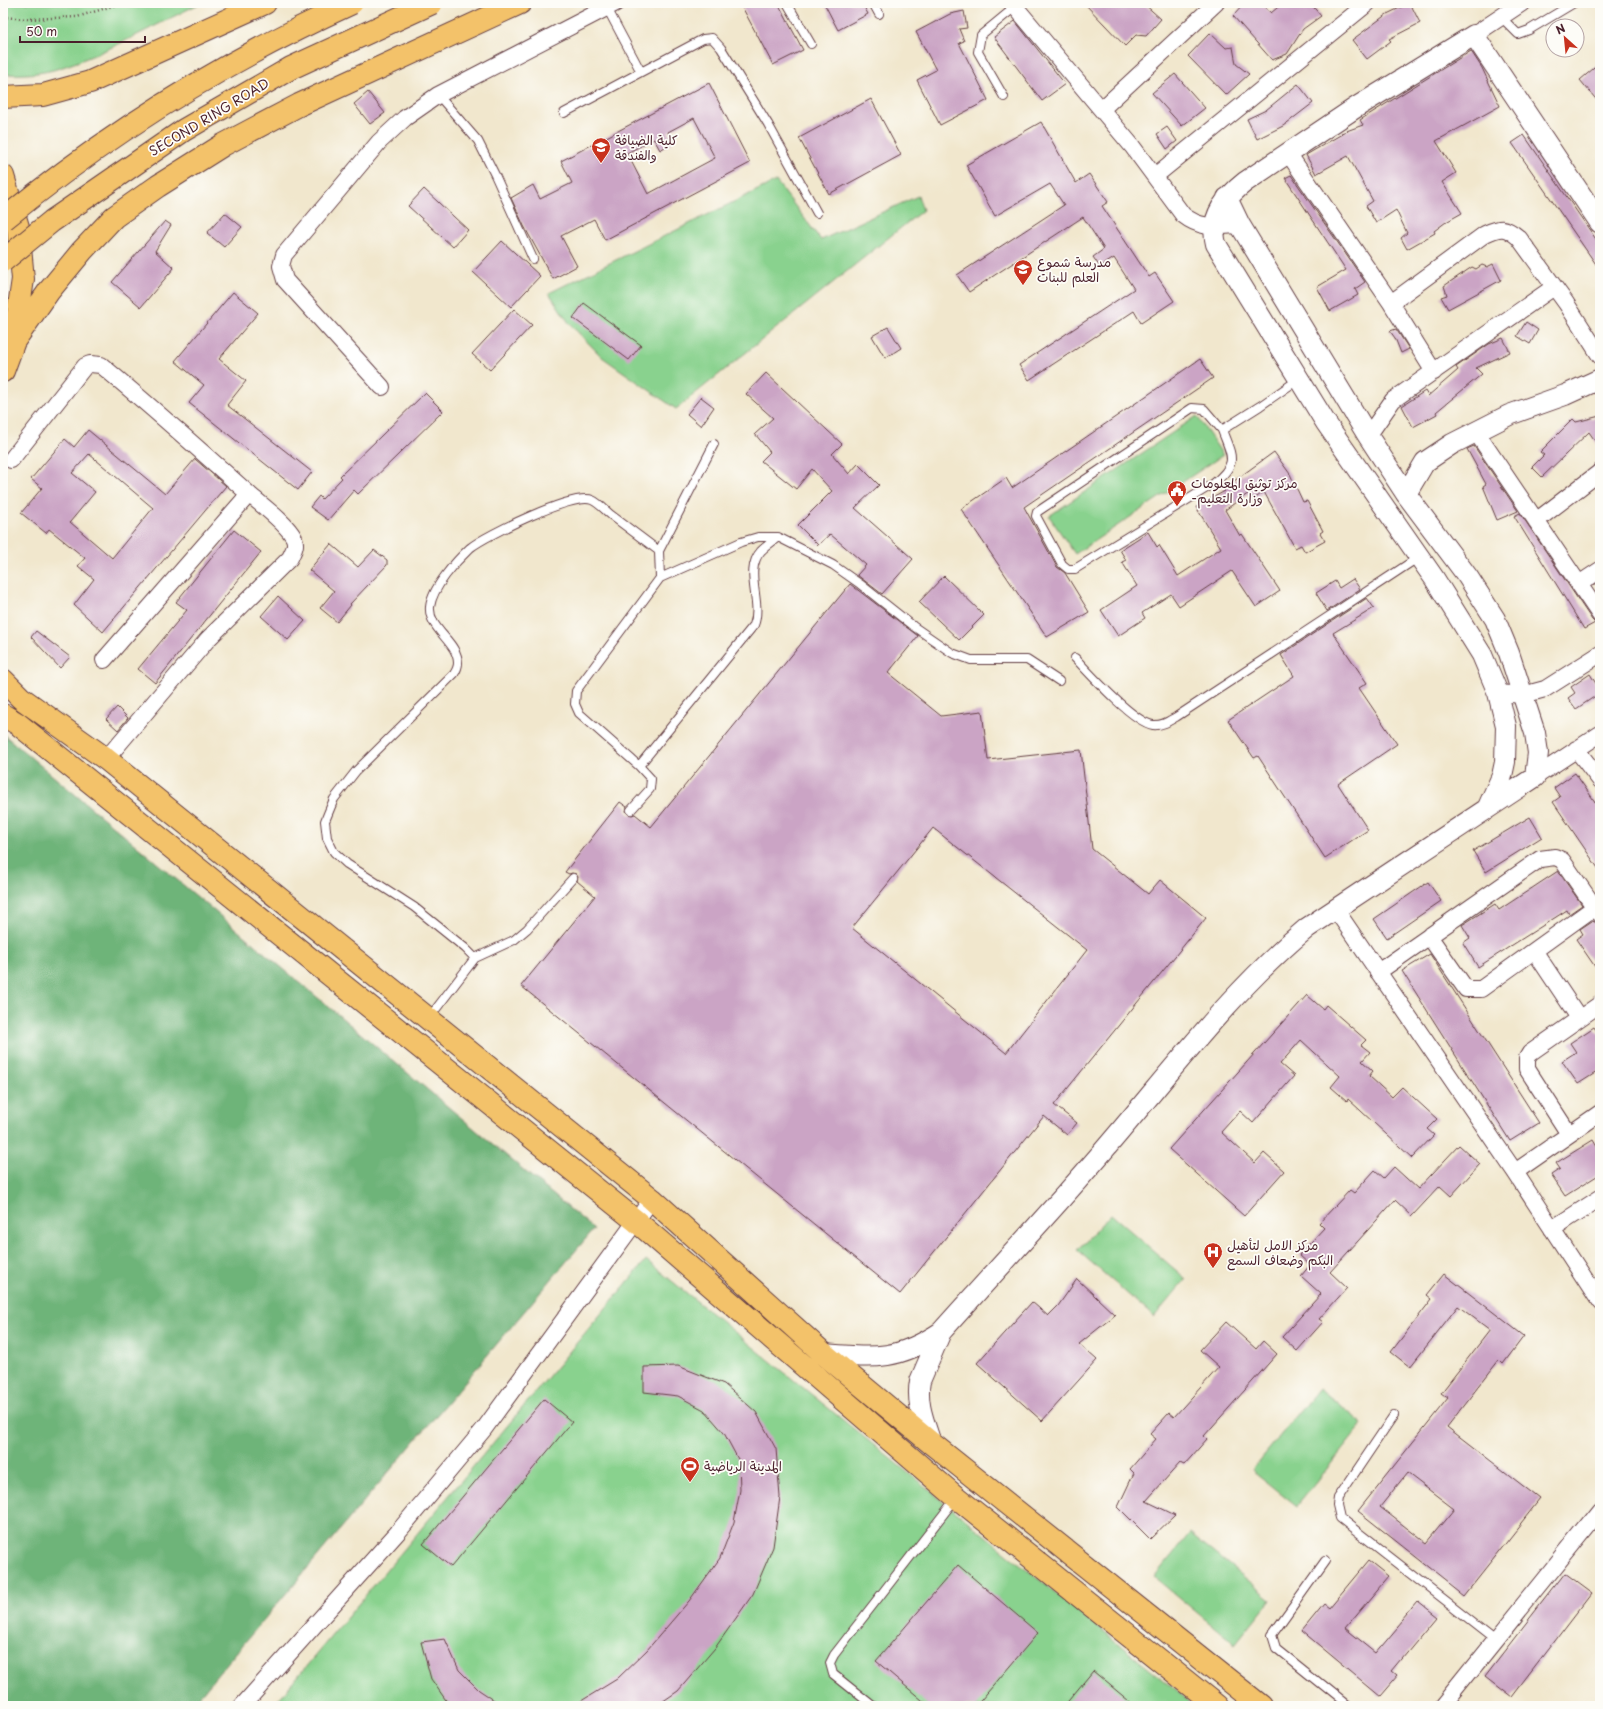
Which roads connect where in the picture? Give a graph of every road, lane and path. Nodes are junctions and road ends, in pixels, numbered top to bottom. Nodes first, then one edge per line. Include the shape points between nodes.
1 (108, 3) edge
2 (122, 3) edge
3 (265, 3) edge
4 (352, 3) edge
5 (432, 3) edge
6 (520, 3) edge
7 (787, 3) edge
8 (873, 3) edge
9 (1216, 3) edge
10 (1368, 3) edge
11 (1522, 3) edge
12 (1574, 3) edge
13 (1015, 4) edge
14 (611, 5) edge
15 (111, 7) junction
16 (879, 14) dead end
17 (3, 17) edge
18 (1501, 17) junction
19 (1474, 35) junction
20 (812, 44) dead end
21 (640, 72) junction
22 (438, 95) junction
23 (3, 97) edge
24 (1004, 97) dead end
25 (1102, 109) junction
26 (564, 113) dead end
27 (1288, 153) junction
28 (3, 176) edge
29 (1155, 176) junction
30 (1227, 198) junction
31 (817, 213) dead end
32 (3, 220) edge
33 (1600, 223) edge
34 (1213, 226) junction
35 (1240, 226) junction
36 (533, 259) dead end
37 (3, 261) edge
38 (1554, 287) junction
39 (1391, 303) junction
40 (14, 341) junction
41 (1600, 356) edge
42 (3, 371) edge
43 (1434, 372) junction
44 (1300, 379) junction
45 (1600, 379) edge
46 (382, 387) dead end
47 (1222, 430) junction
48 (1476, 432) junction
49 (1368, 436) junction
50 (714, 444) dead end
51 (11, 460) dead end
52 (1600, 472) edge
53 (249, 494) junction
54 (1406, 494) junction
55 (1536, 521) junction
56 (778, 537) junction
57 (659, 551) junction
58 (1419, 557) junction
59 (1600, 570) edge
60 (660, 578) junction
61 (1579, 584) junction
62 (1600, 615) edge
63 (1600, 654) edge
64 (1075, 658) dead end
65 (104, 660) dead end
66 (3, 680) edge
67 (1060, 681) dead end
68 (1498, 693) junction
69 (1523, 695) junction
70 (3, 715) edge
71 (1600, 734) edge
72 (1576, 749) junction
73 (106, 759) junction
74 (639, 766) junction
75 (1535, 778) junction
76 (1600, 780) edge
77 (1487, 809) junction
78 (631, 810) dead end
79 (573, 878) dead end
80 (1336, 910) junction
81 (1597, 911) edge
82 (1429, 936) junction
83 (1535, 952) junction
84 (475, 958) junction
85 (1378, 972) junction
86 (1600, 1004) edge
87 (1579, 1018) junction
88 (428, 1019) junction
89 (1600, 1113) edge
90 (1569, 1134) junction
91 (1515, 1172) junction
92 (1600, 1198) edge
93 (652, 1199) junction
94 (636, 1221) junction
95 (1552, 1229) junction
96 (1600, 1302) edge
97 (941, 1332) junction
98 (824, 1354) junction
99 (1394, 1415) dead end
100 (931, 1443) junction
101 (956, 1498) junction
102 (1600, 1510) edge
103 (1326, 1561) dead end
104 (1496, 1640) junction
105 (242, 1706) edge
106 (873, 1706) edge
107 (1217, 1706) edge
108 (1261, 1706) edge
109 (1348, 1706) edge
110 (1442, 1706) edge

1 - 15 path
2 - 15 path
3 - 23 highway via 90,82 43,95
4 - 32 highway, bridge via 219,70 121,131
5 - 37 highway, SECOND RING ROAD, bridge via 291,68 184,130 52,221
6 - 40 highway via 299,105 223,145 158,186 114,218 82,251 49,291
7 - 20 lane
8 - 16 lane
9 - 25 street
10 - 29 street
11 - 18 street
12 - 18 lane via 1518,34
13 - 24 lane via 980,35 979,42 978,52
13 - 25 street
14 - 21 lane
14 - 22 street
15 - 17 path via 77,18
18 - 19 street
19 - 27 street via 1355,108
19 - 33 street
21 - 26 lane
21 - 31 lane via 703,39 712,38 721,48 768,124
22 - 36 lane via 478,141
22 - 46 street via 405,118 379,142 284,255 281,266 285,280
25 - 29 street
27 - 30 street via 1245,182
27 - 39 street
28 - 40 highway via 18,227 24,279
29 - 34 street via 1183,215 1194,224
30 - 34 street
30 - 35 street
34 - 35 street
34 - 44 street via 1216,244
35 - 49 street
38 - 39 street via 1519,238 1510,230 1499,228 1485,234
38 - 41 street
38 - 43 street
39 - 43 street
40 - 42 highway
43 - 49 street via 1393,400
44 - 47 lane
44 - 58 street via 1326,423
45 - 48 street via 1565,395 1509,415
47 - 47 lane via 1204,409 1192,408 1037,512 1036,516 1062,564 1068,569 1075,569 1222,477 1230,468 1232,458
48 - 54 street via 1425,462
48 - 55 street
49 - 54 street
50 - 57 lane
51 - 53 street via 85,366 96,364 101,365 159,413
52 - 55 street
53 - 65 street
53 - 73 street via 288,529 294,539 295,548 290,558 208,639
54 - 69 street via 1486,603 1502,635
55 - 61 street
56 - 60 lane via 758,537 741,542
56 - 67 lane via 832,565 952,653 971,660 1027,660
56 - 74 lane via 760,552 753,568 758,616 754,625
57 - 60 lane
57 - 84 lane via 591,499 575,500 553,507 499,530 472,547 441,582 430,609 433,620 457,654 459,664 454,674 356,771 329,809 325,821 327,838 334,852 347,864 414,907
58 - 64 lane via 1176,717 1159,725 1152,725 1133,715
58 - 68 street via 1482,655
59 - 61 street
60 - 74 lane via 576,691 575,704 580,713
61 - 62 street
63 - 69 street via 1545,689
66 - 73 highway via 21,698
68 - 69 street
68 - 77 street via 1506,726 1505,762 1502,776
69 - 75 street via 1537,747
70 - 94 highway via 24,729
71 - 72 street
72 - 75 street
72 - 76 street
73 - 88 highway
74 - 78 lane via 651,779 650,789
75 - 77 street
77 - 80 street
79 - 84 lane via 527,930 514,940
80 - 85 street
80 - 97 street via 1307,928 1281,950 1224,1008 1085,1172
81 - 82 street via 1562,860 1555,857 1540,859
81 - 83 street
82 - 83 street via 1466,989 1481,989
82 - 85 street
83 - 87 street
84 - 88 lane
85 - 91 street
86 - 87 street
87 - 90 street via 1530,1053 1526,1063 1530,1075
88 - 93 highway
89 - 90 street
90 - 91 street
91 - 95 street
92 - 95 street
93 - 94 street
93 - 98 highway
94 - 101 highway
94 - 105 street via 484,1429 398,1532
95 - 96 street
97 - 98 street via 911,1350 889,1356
97 - 100 street via 918,1388 920,1410
98 - 100 highway
99 - 104 lane via 1338,1498 1340,1518
100 - 108 highway
101 - 106 lane via 830,1663 833,1674
101 - 107 highway
102 - 104 street
103 - 109 lane via 1272,1635 1276,1648
104 - 110 street

